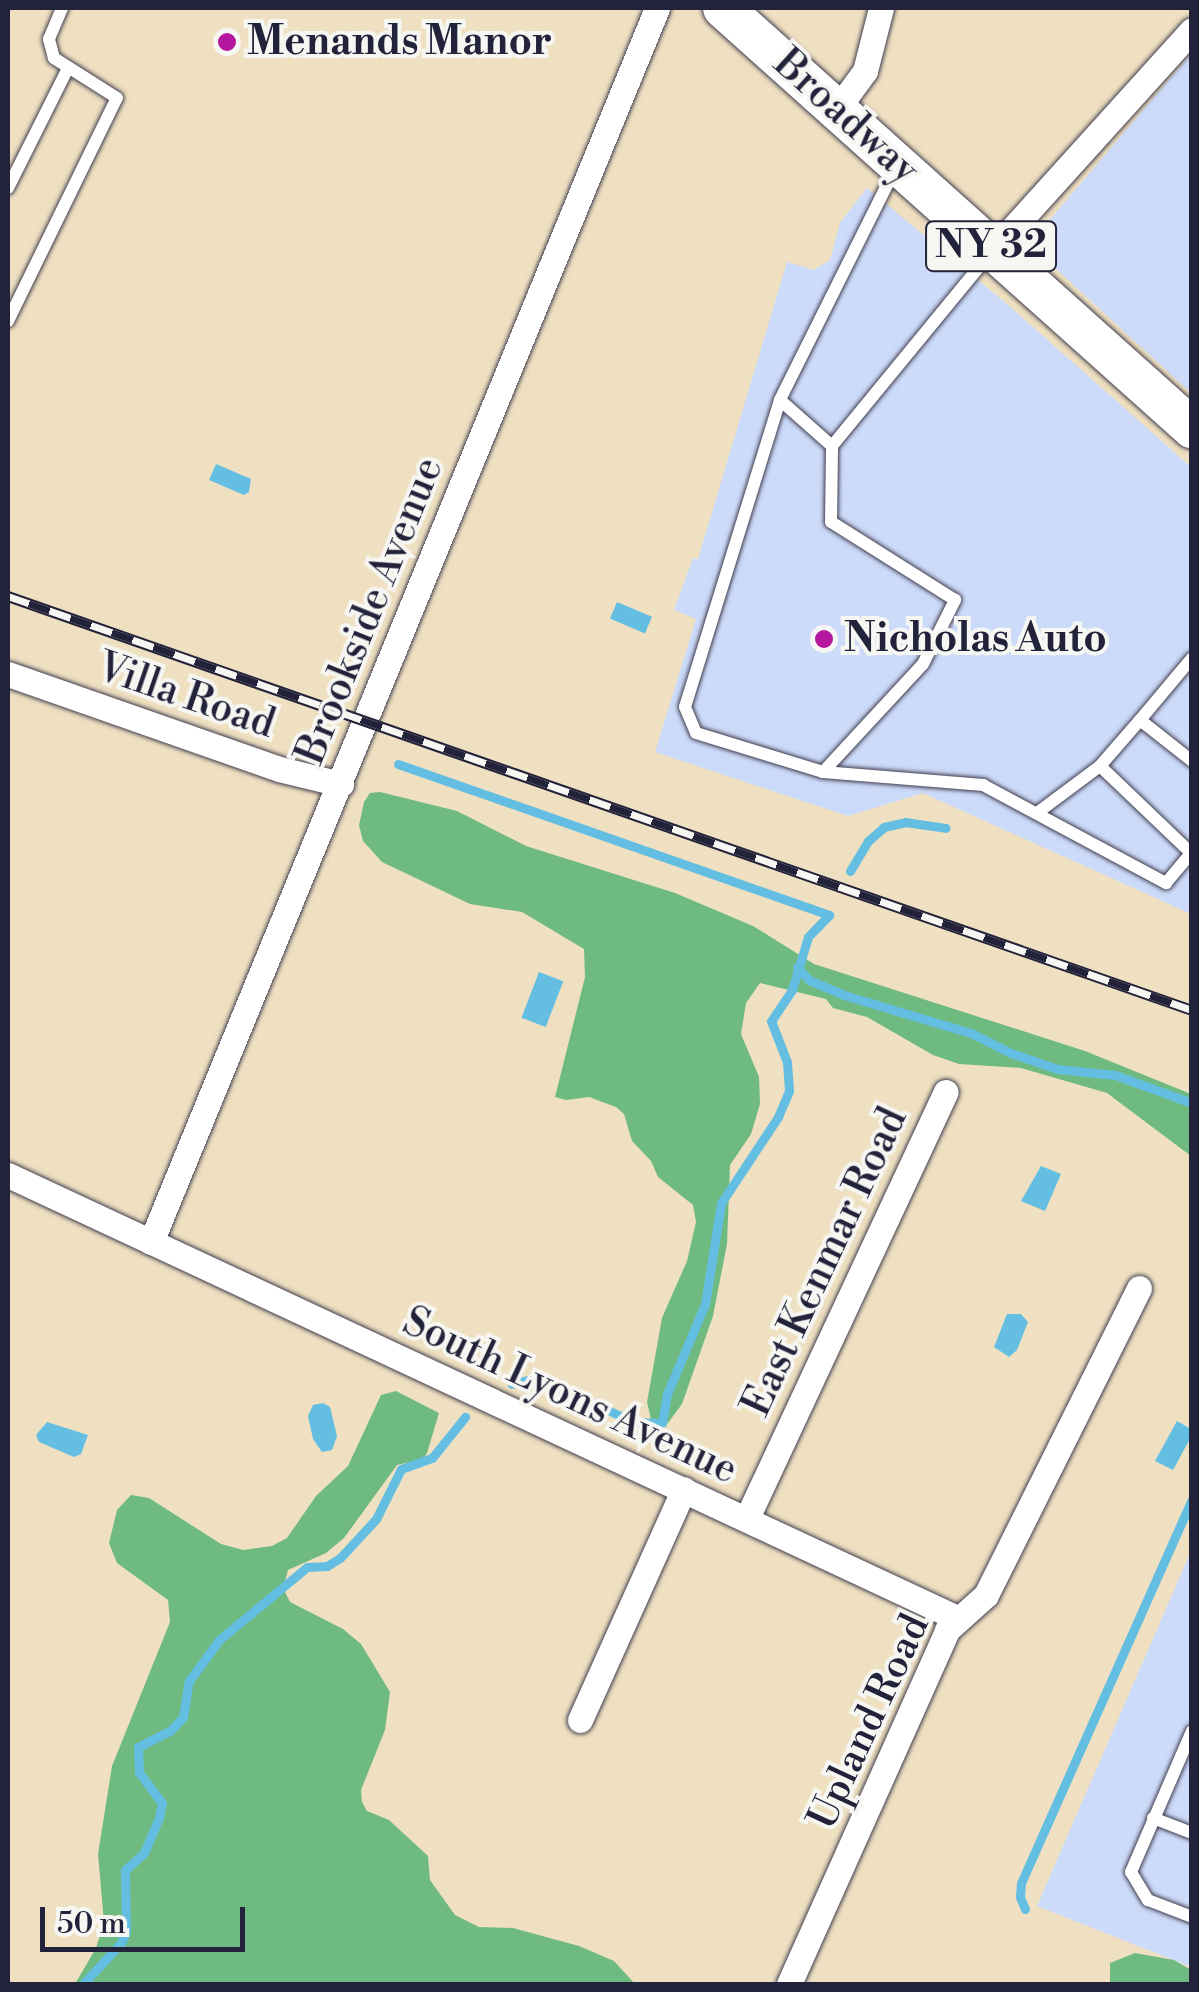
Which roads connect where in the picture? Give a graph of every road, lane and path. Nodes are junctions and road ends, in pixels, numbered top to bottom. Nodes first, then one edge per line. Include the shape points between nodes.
1 (62, 8) edge
2 (656, 8) edge
3 (723, 8) edge
4 (881, 8) edge
5 (1192, 30) edge
6 (68, 68) junction
7 (837, 109) junction
8 (898, 164) junction
9 (8, 188) edge
10 (994, 249) junction
11 (8, 322) edge
12 (780, 400) junction
13 (1192, 428) edge
14 (832, 446) junction
15 (1192, 658) edge
16 (8, 674) edge
17 (1140, 720) junction
18 (1192, 761) edge
19 (1100, 766) junction
20 (823, 772) junction
21 (341, 784) junction
22 (1037, 813) junction
23 (946, 1092) dead end
24 (8, 1175) edge
25 (152, 1242) junction
26 (1139, 1288) dead end
27 (684, 1489) junction
28 (747, 1518) junction
29 (957, 1618) junction
30 (580, 1720) dead end
31 (1192, 1731) edge
32 (1186, 1755) edge
33 (1153, 1818) junction
34 (1192, 1833) edge
35 (1192, 1917) edge
36 (790, 1984) edge

1 - 6 lane via 49,38 54,58
2 - 21 street, Brookside Avenue
3 - 7 main road, Broadway / NY 32
4 - 7 street via 865,71
5 - 10 street
6 - 9 lane
6 - 11 lane via 117,98
7 - 8 main road, Broadway / NY 32
8 - 10 main road, Broadway / NY 32
8 - 12 lane
10 - 13 main road, Broadway / NY 32
10 - 14 lane
12 - 14 lane
12 - 20 lane via 685,707 696,733
14 - 20 lane via 831,522 955,600 924,664
15 - 17 lane
16 - 21 street, Villa Road via 279,769
17 - 18 lane
17 - 19 lane
19 - 22 lane
19 - 22 lane via 1191,853 1166,882
20 - 22 lane via 983,785
21 - 25 street, Brookside Avenue
23 - 28 street, East Kenmar Road
24 - 25 street, South Lyons Avenue
25 - 27 street, South Lyons Avenue
26 - 29 street, Upland Road via 986,1595
27 - 28 street, South Lyons Avenue
27 - 30 street
28 - 29 street, South Lyons Avenue
29 - 36 street, Upland Road
31 - 32 lane
32 - 33 lane
33 - 34 lane
33 - 35 lane via 1131,1872 1148,1900

